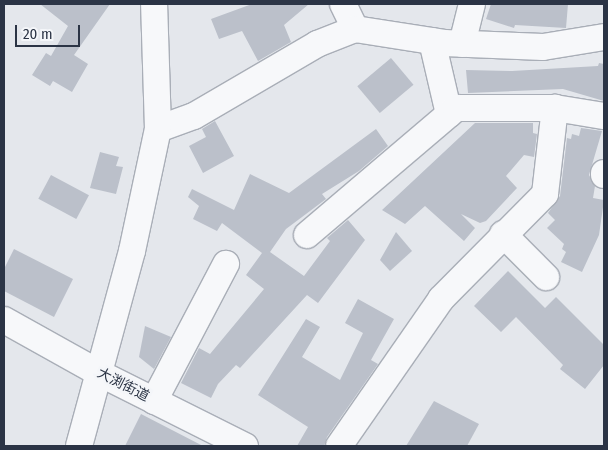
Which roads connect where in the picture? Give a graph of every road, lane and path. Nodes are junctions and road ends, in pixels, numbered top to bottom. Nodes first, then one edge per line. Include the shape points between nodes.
1 (154, 4) edge
2 (343, 4) edge
3 (472, 4) edge
4 (355, 29) junction
5 (604, 37) edge
6 (432, 41) junction
7 (462, 44) junction
8 (555, 108) junction
9 (449, 114) junction
10 (604, 116) edge
11 (158, 129) junction
12 (503, 234) junction
13 (307, 235) dead end
14 (226, 264) dead end
15 (546, 277) dead end
16 (4, 320) edge
17 (101, 374) junction
18 (154, 401) junction
19 (79, 446) edge
20 (246, 446) edge
21 (338, 446) edge

1 - 11 street
2 - 4 street
3 - 7 street
4 - 6 street
4 - 11 street via 317,44 194,116
5 - 7 street via 543,48
6 - 7 street
6 - 9 street
8 - 9 street via 456,108
8 - 10 street
8 - 12 street via 545,194
9 - 13 street
11 - 17 street
12 - 15 street
12 - 21 street via 441,298
14 - 18 street
16 - 17 street, 大渕街道
17 - 18 street, 大渕街道
17 - 19 street
18 - 20 street, 大渕街道

